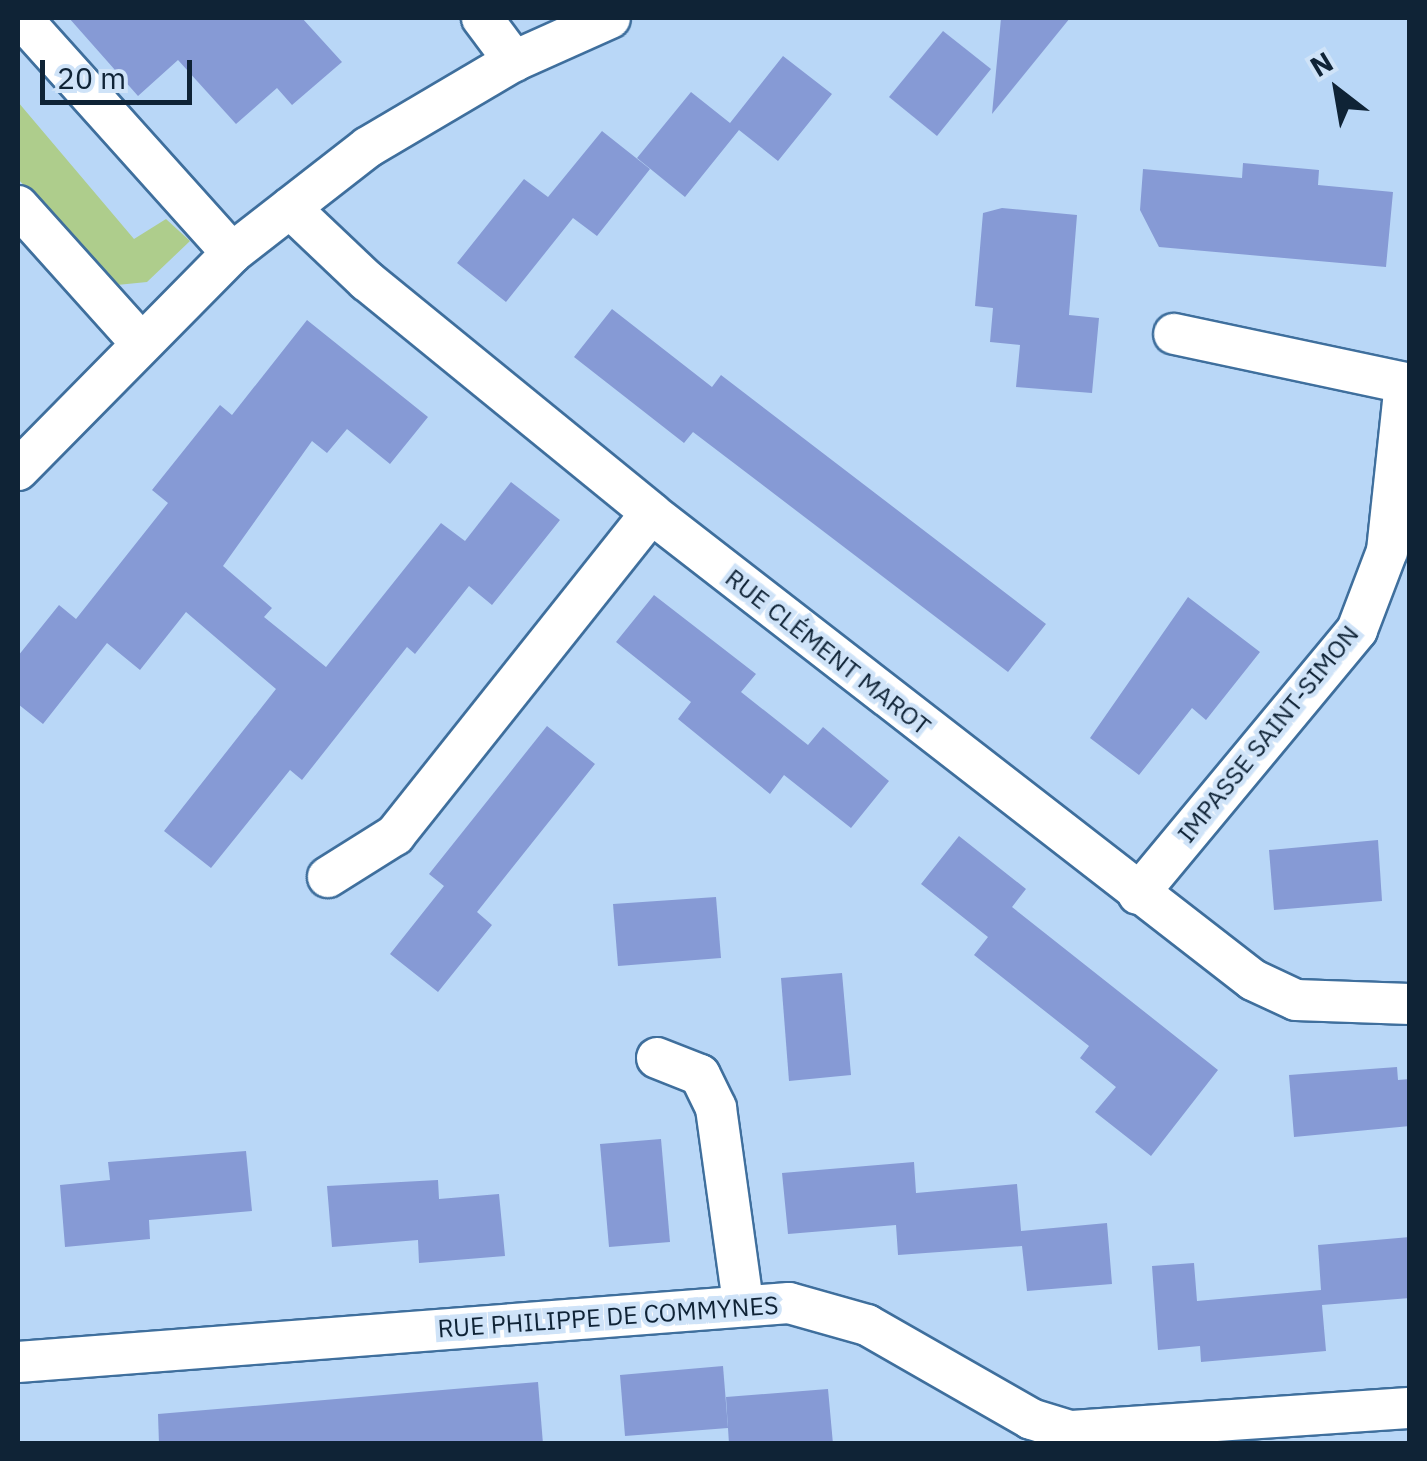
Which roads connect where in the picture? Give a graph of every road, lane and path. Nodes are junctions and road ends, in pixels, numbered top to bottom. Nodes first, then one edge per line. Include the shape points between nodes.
1 (19, 18) edge
2 (482, 18) edge
3 (610, 18) edge
4 (514, 61) junction
5 (18, 206) edge
6 (290, 208) junction
7 (232, 253) junction
8 (1174, 334) dead end
9 (139, 341) junction
10 (18, 470) edge
11 (651, 513) junction
12 (328, 877) dead end
13 (1138, 894) junction
14 (1410, 1004) edge
15 (657, 1058) dead end
16 (742, 1303) junction
17 (18, 1362) edge
18 (1410, 1408) edge

1 - 7 street
2 - 4 street
3 - 4 street
4 - 6 street via 368,147
5 - 9 street
6 - 7 street
6 - 11 street, RUE CLÉMENT MAROT via 367,282
7 - 9 street
8 - 13 street, IMPASSE SAINT-SIMON via 1405,382 1387,552 1356,630
9 - 10 street
11 - 12 street via 395,835
11 - 13 street, RUE CLÉMENT MAROT
13 - 14 street, RUE CLÉMENT MAROT via 1253,980 1296,1000
15 - 16 street via 700,1076 716,1108
16 - 17 street, RUE PHILIPPE DE COMMYNES
16 - 18 street, RUE PHILIPPE DE COMMYNES via 789,1304 866,1326 1031,1419 1070,1432

